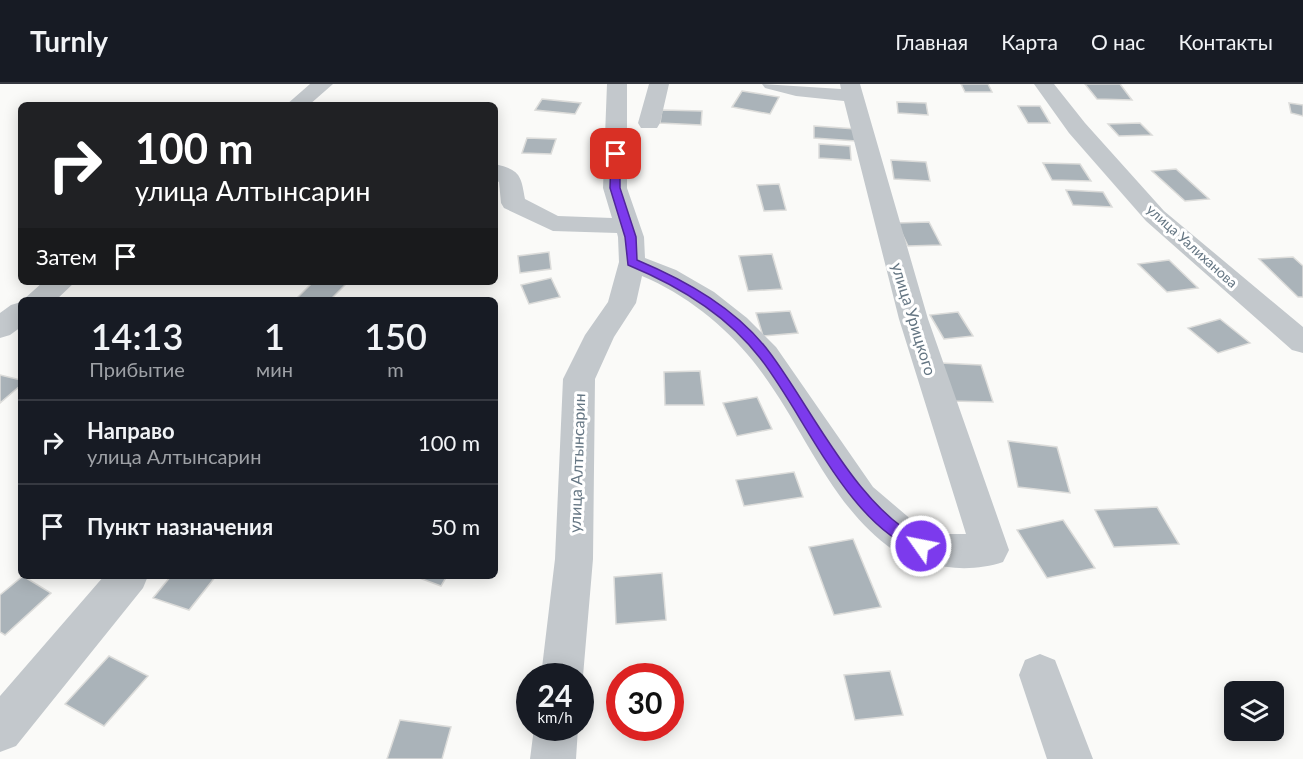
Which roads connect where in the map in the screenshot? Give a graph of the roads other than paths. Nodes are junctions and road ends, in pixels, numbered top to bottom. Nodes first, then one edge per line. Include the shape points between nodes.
1 (323, 84) edge
2 (617, 84) edge
3 (659, 84) edge
4 (772, 84) edge
5 (1044, 84) edge
6 (852, 90) edge
7 (300, 102) edge
8 (649, 123) dead end
9 (498, 172) edge
10 (625, 226) junction
11 (632, 262) junction
12 (57, 285) edge
13 (41, 297) edge
14 (18, 314) edge
15 (0, 328) edge
16 (1303, 343) edge
17 (126, 579) edge
18 (563, 663) edge
19 (1040, 675) dead end
20 (0, 730) edge
21 (555, 741) edge
22 (553, 759) edge
23 (1070, 759) edge

1 - 7 street
2 - 10 street, улица Алтынсарин via 615,188
3 - 8 street
4 - 6 street via 796,90
5 - 16 street, улица Уалиханова via 1077,128 1155,216
6 - 11 street, улица Урицкого via 876,190 954,454 990,550 943,551 908,540 860,498 765,355 737,325 666,276
9 - 10 street via 510,178 513,203 544,221
10 - 11 street, улица Алтынсарин via 631,237
11 - 18 street, улица Алтынсарин via 622,303 600,335 579,379 574,559
12 - 13 street
14 - 15 street
17 - 20 street
19 - 23 street
21 - 22 street

